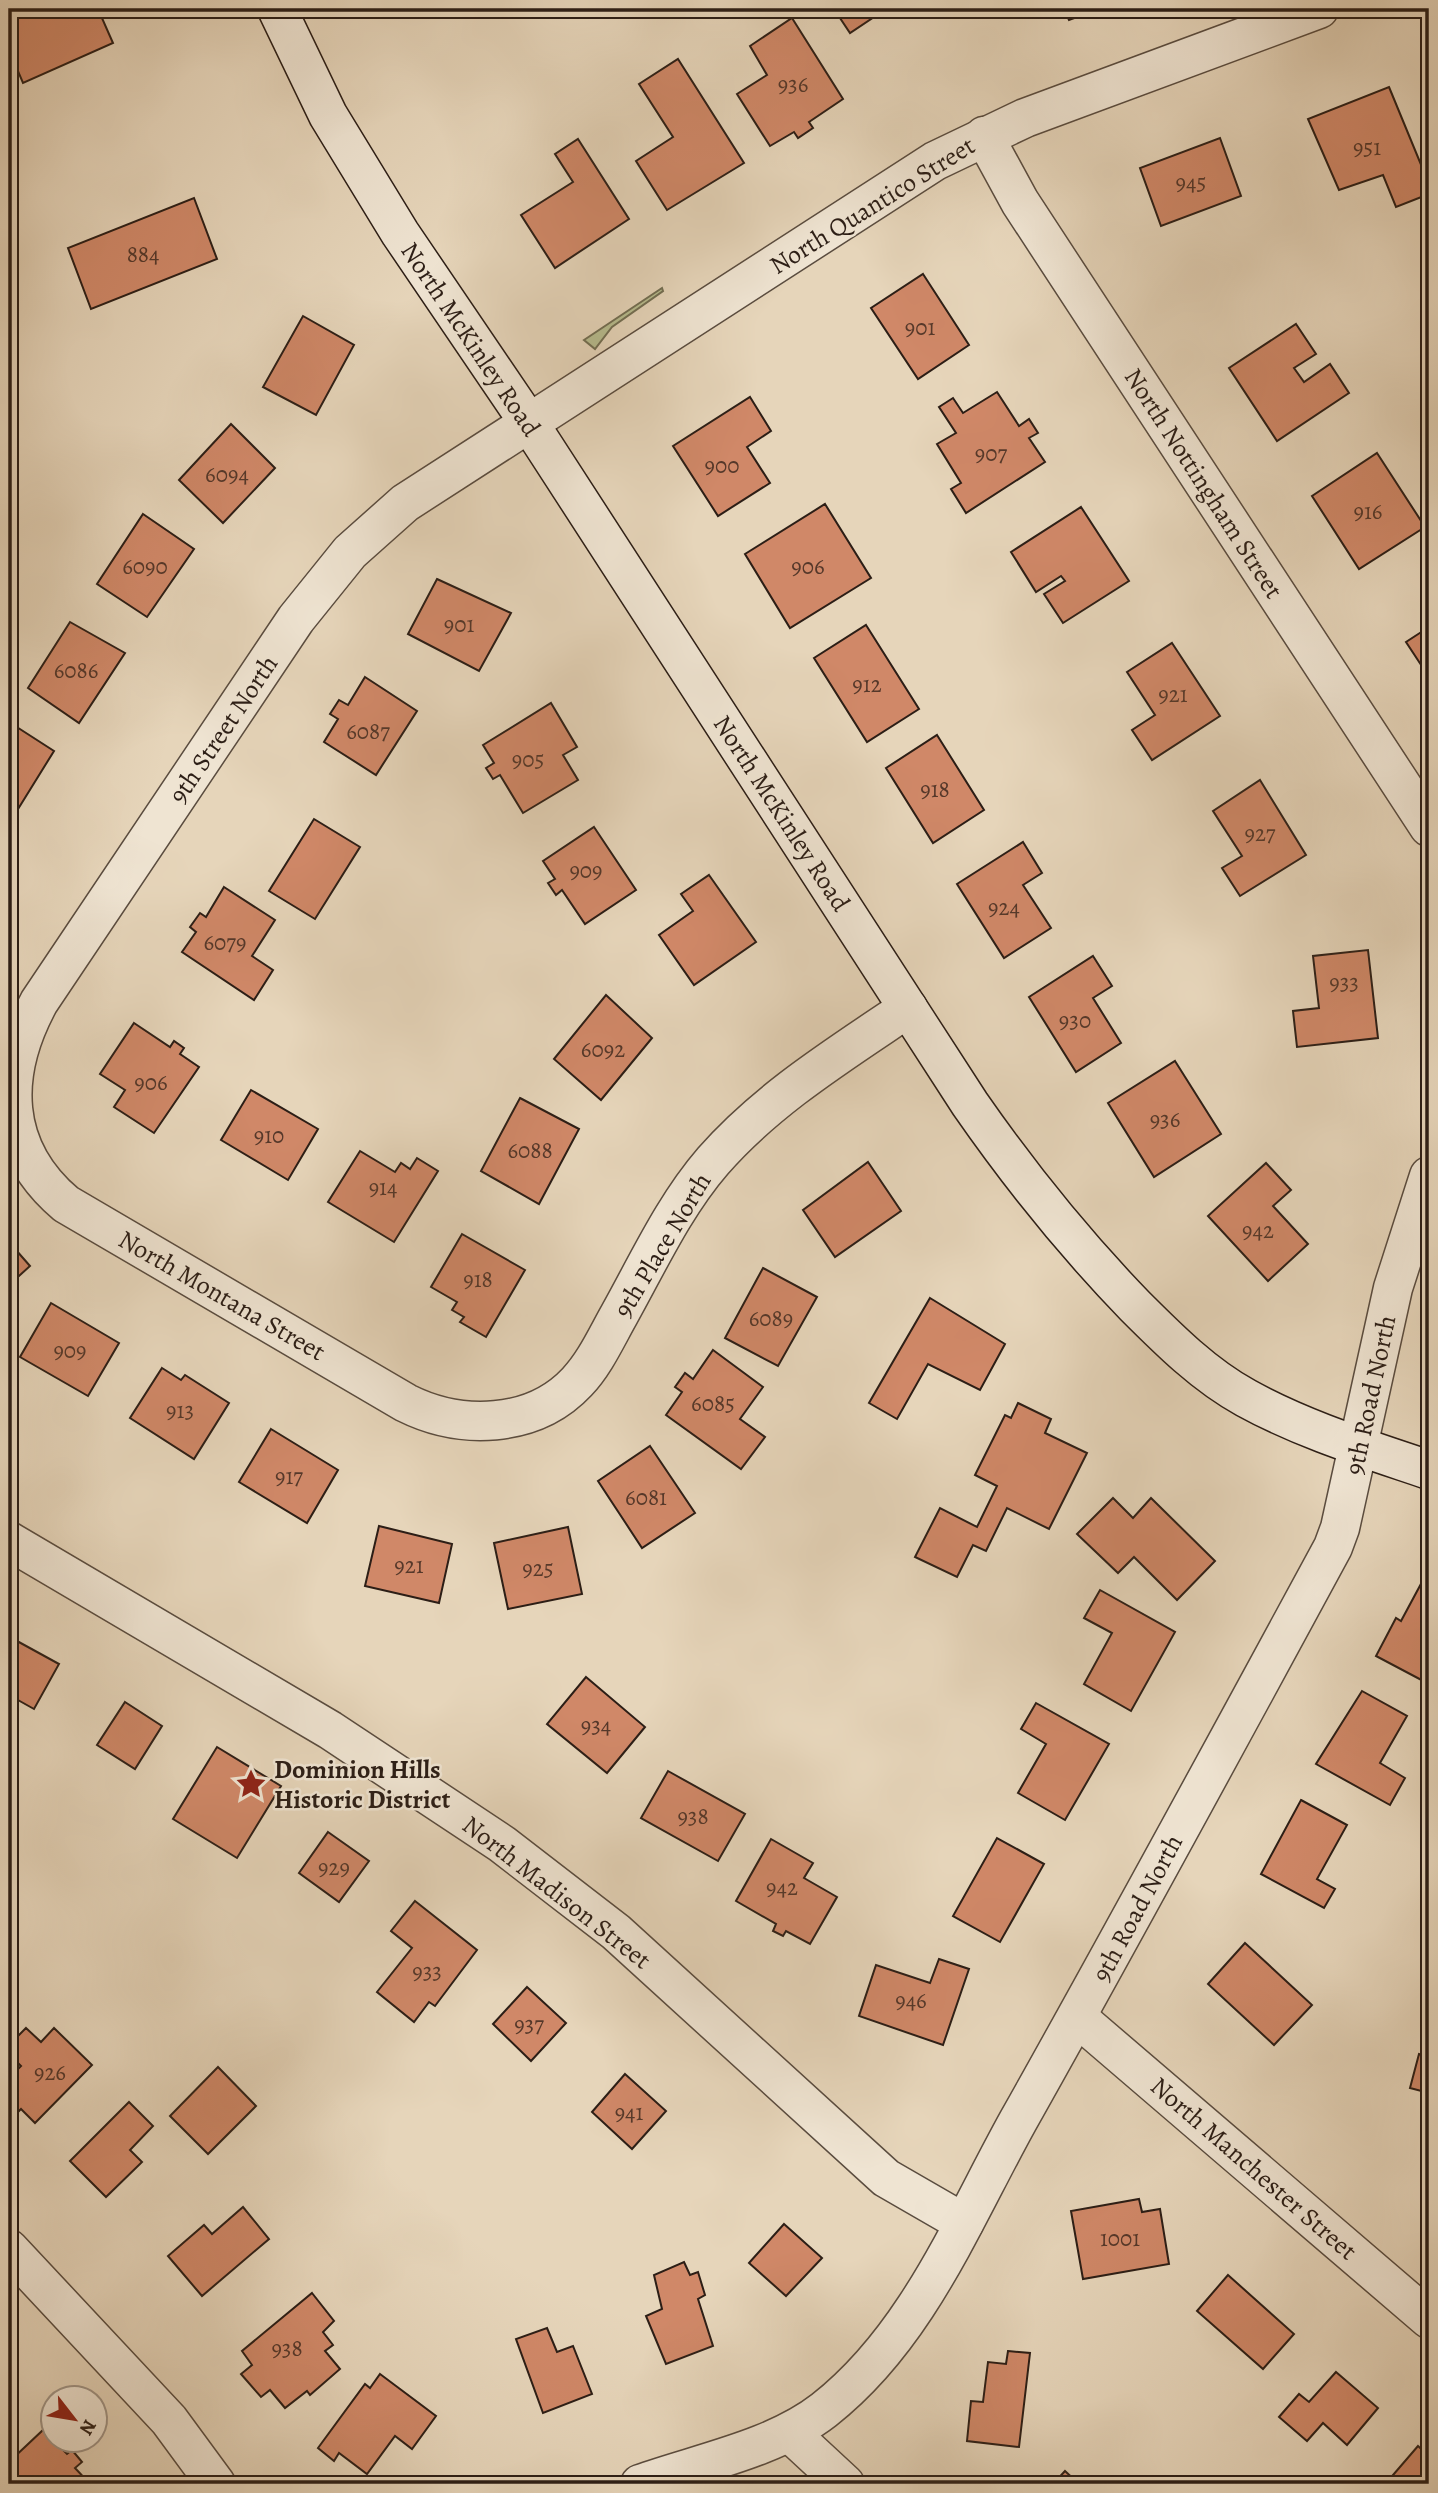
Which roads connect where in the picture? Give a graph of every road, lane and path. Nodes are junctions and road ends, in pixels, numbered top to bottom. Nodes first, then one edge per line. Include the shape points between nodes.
1 (277, 9) edge
2 (1319, 9) edge
3 (1269, 18) edge
4 (984, 136) junction
5 (528, 423) junction
6 (1429, 827) edge
7 (908, 1008) junction
8 (12, 1105) joint
9 (1429, 1176) edge
10 (486, 1421) joint
11 (1359, 1446) junction
12 (1429, 1470) edge
13 (9, 1541) edge
14 (1078, 2018) junction
15 (964, 2222) junction
16 (9, 2249) edge
17 (1429, 2319) edge
18 (790, 2433) junction
19 (216, 2484) edge
20 (640, 2484) edge
21 (845, 2484) edge

1 - 5 street, North McKinley Road via 343,139 400,233
2 - 3 street, North Quantico Street
3 - 4 street, North Quantico Street
4 - 5 street, North Quantico Street via 935,161
4 - 6 street, North Nottingham Street via 1020,202
5 - 7 street, North McKinley Road
5 - 8 street, 9th Street North via 397,509 321,585 23,1029 12,1061
7 - 10 street, 9th Place North via 821,1068 733,1138 691,1190 577,1383 540,1409
7 - 11 street, North McKinley Road via 1020,1176 1158,1329 1206,1372 1245,1398 1302,1426
8 - 10 street, North Montana Street via 26,1155 44,1184 66,1204 406,1403 439,1417
9 - 11 street, 9th Road North via 1398,1268
11 - 12 street, North McKinley Road
11 - 14 street, 9th Road North via 1333,1547
13 - 15 street, North Madison Street via 330,1730 502,1844 616,1932 886,2178
14 - 15 street, 9th Road North
14 - 17 street, North Manchester Street
15 - 18 street, 9th Road North via 887,2348 829,2406
16 - 19 street via 169,2420
18 - 20 street, 9th Road North
18 - 21 street

